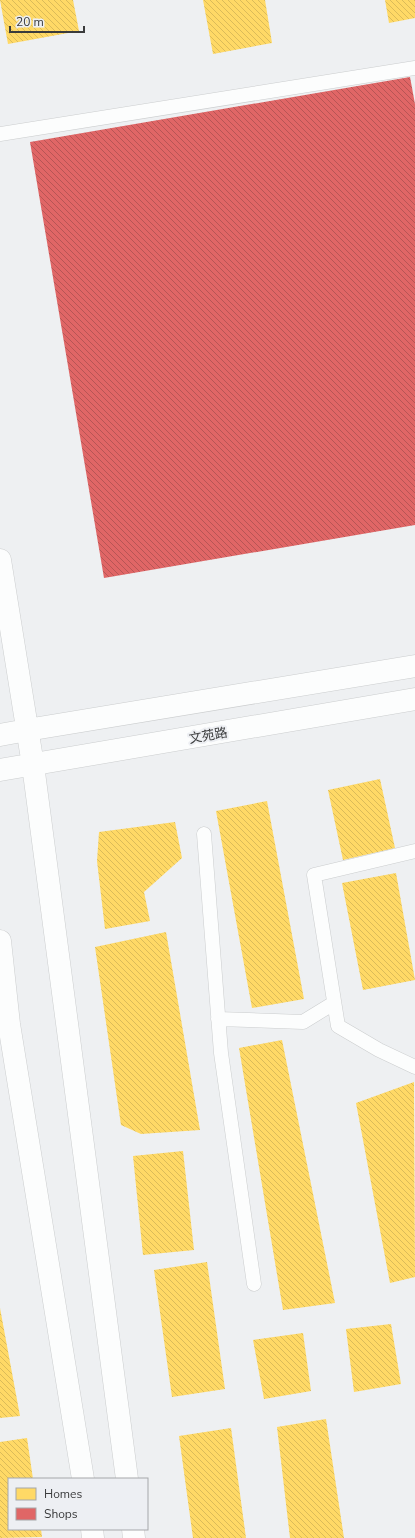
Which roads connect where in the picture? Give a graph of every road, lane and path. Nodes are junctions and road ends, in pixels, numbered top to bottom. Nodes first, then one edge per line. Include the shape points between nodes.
1 (415, 68) edge
2 (0, 134) edge
3 (0, 560) edge
4 (415, 666) edge
5 (415, 699) edge
6 (27, 730) junction
7 (0, 735) edge
8 (33, 766) junction
9 (0, 770) edge
10 (204, 834) dead end
11 (415, 851) edge
12 (0, 941) edge
13 (334, 1003) junction
14 (218, 1019) junction
15 (415, 1067) edge
16 (254, 1284) dead end
17 (83, 1478) edge
18 (127, 1478) edge

1 - 2 lane
3 - 6 main road
4 - 6 main road
5 - 8 main road, 文苑路
6 - 7 main road
6 - 8 main road
8 - 9 main road, 文苑路
8 - 18 main road
10 - 14 lane
11 - 13 lane via 314,875
12 - 17 main road via 9,1024
13 - 14 lane via 303,1022
13 - 15 lane via 338,1026
14 - 16 lane

